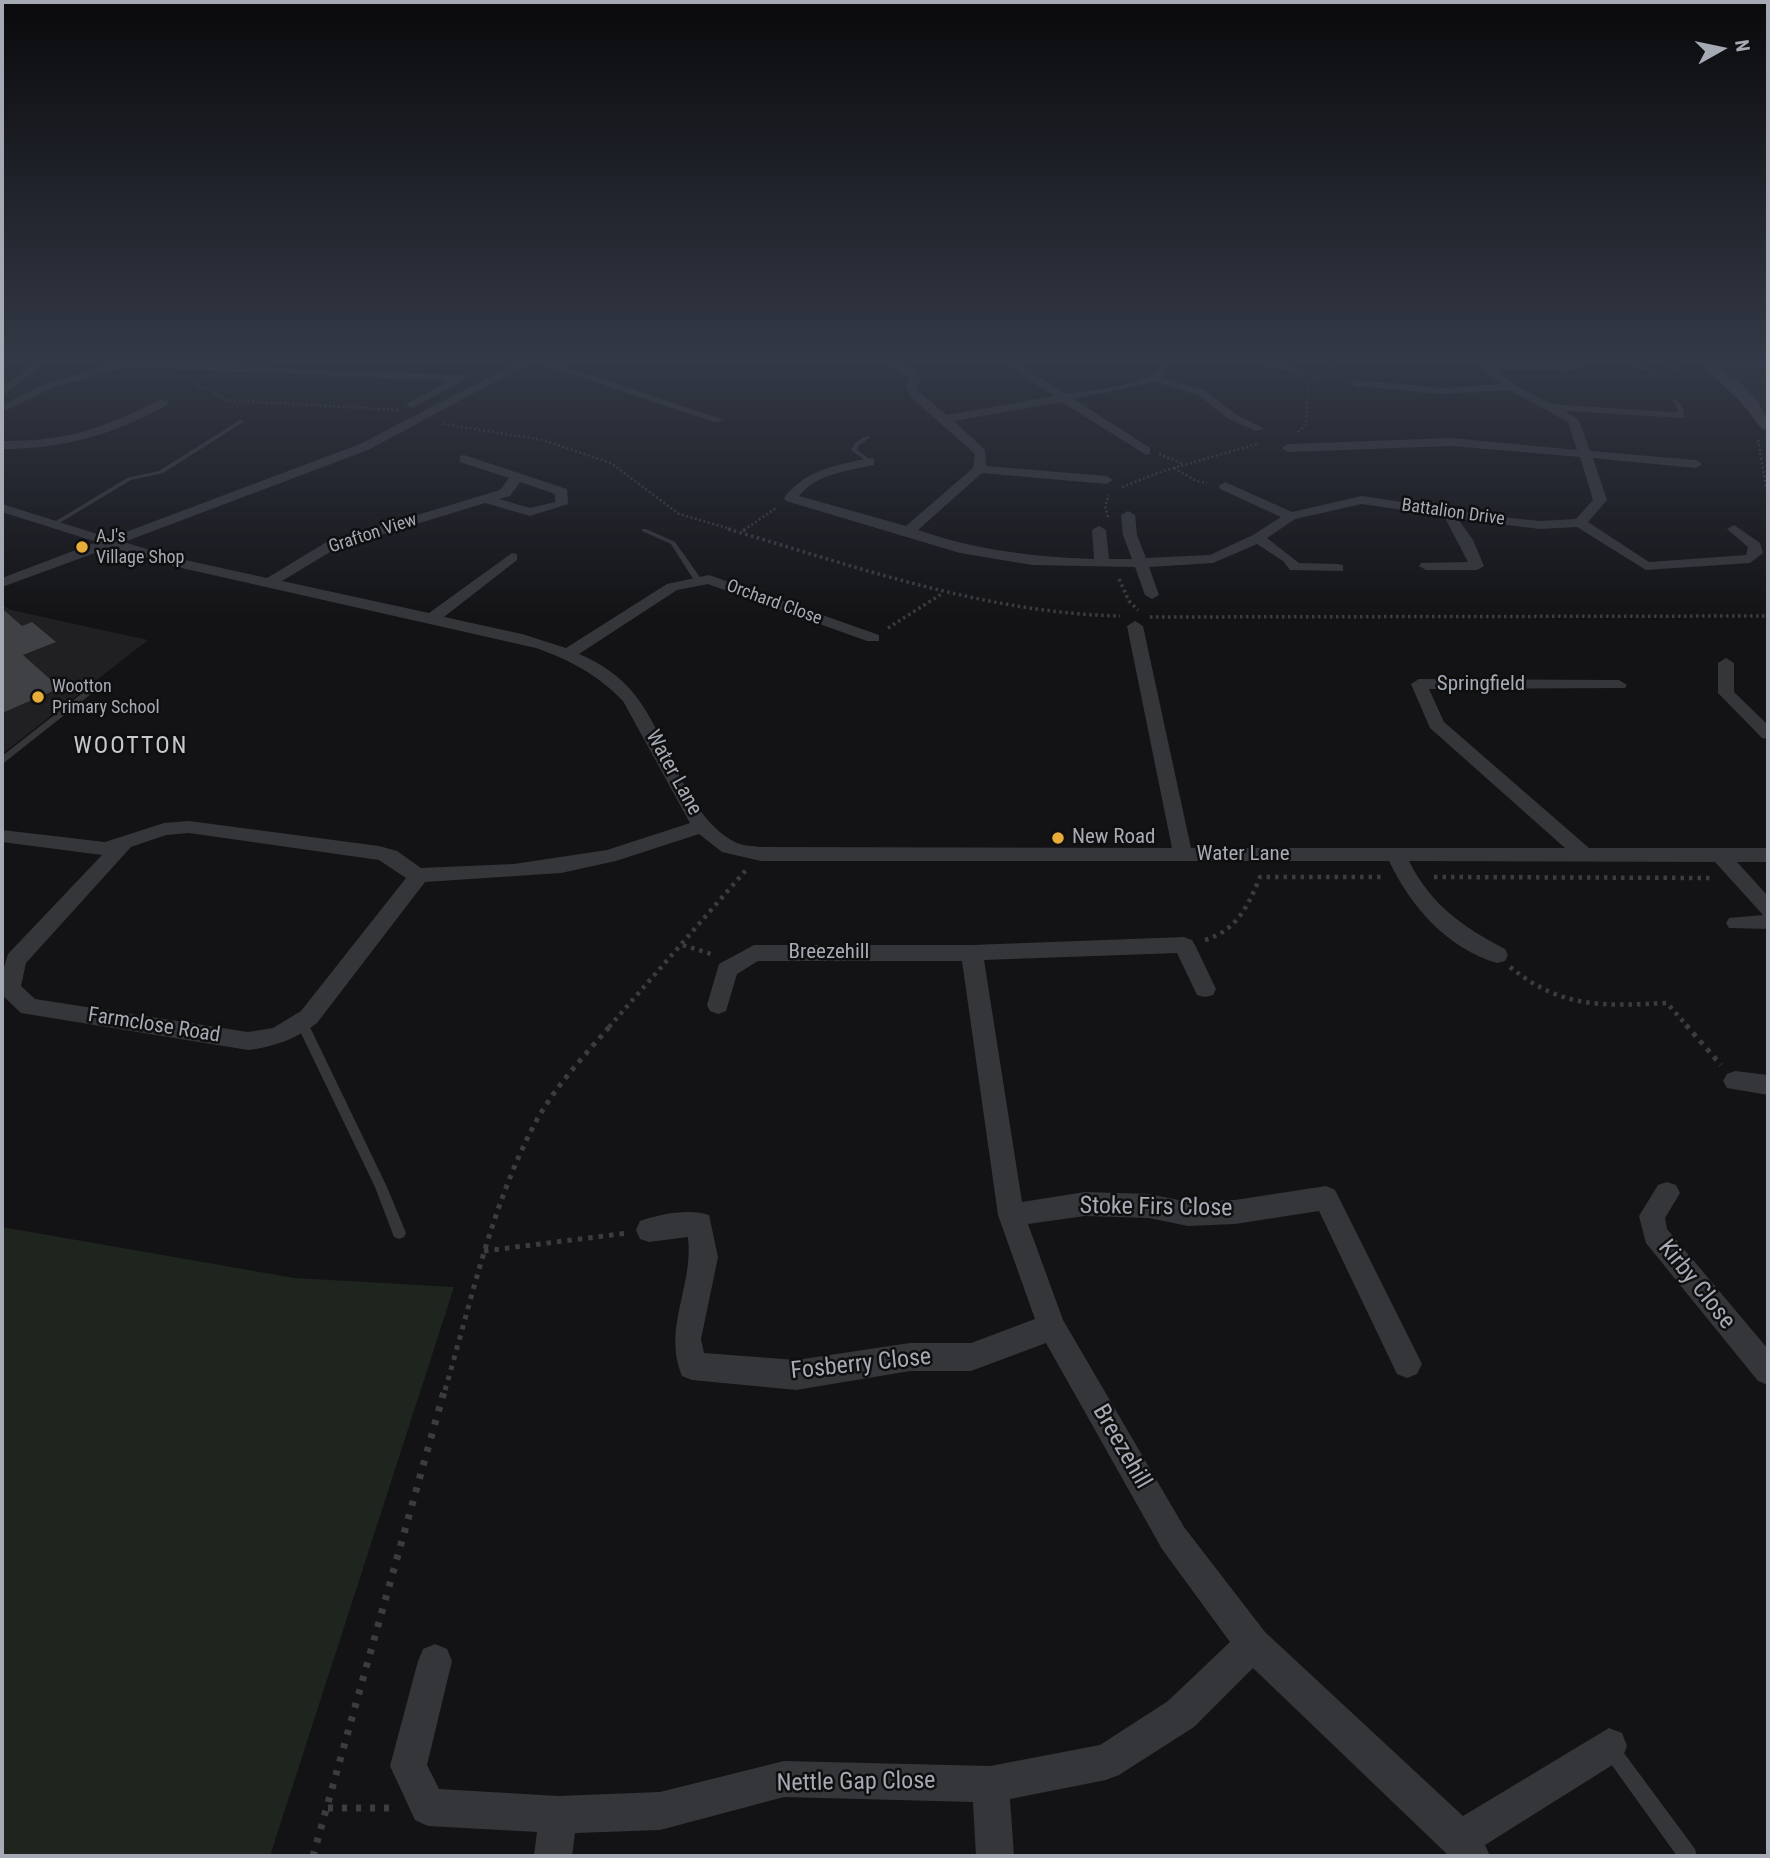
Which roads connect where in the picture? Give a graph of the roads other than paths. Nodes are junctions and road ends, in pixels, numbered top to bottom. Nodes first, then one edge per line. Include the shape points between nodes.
1 (199, 449) edge
2 (358, 449) edge
3 (855, 449) edge
4 (976, 449) edge
5 (1535, 449) edge
6 (1580, 449) edge
7 (1581, 452) junction
8 (464, 459) dead end
9 (870, 462) joint
10 (1696, 464) dead end
11 (979, 468) junction
12 (516, 478) junction
13 (1109, 486) road end
14 (1226, 486) road end
15 (485, 499) junction
16 (2, 508) edge
17 (1448, 513) junction
18 (1128, 515) dead end
19 (1291, 516) junction
20 (1580, 523) junction
21 (54, 524) junction
22 (1734, 529) dead end
23 (644, 530) dead end
24 (1099, 530) dead end
25 (908, 531) junction
26 (1258, 538) junction
27 (110, 542) junction
28 (512, 557) dead end
29 (1142, 563) junction
30 (1109, 564) junction
31 (1426, 566) dead end
32 (1338, 568) dead end
33 (698, 580) junction
34 (2, 583) edge
35 (268, 584) junction
36 (1152, 595) dead end
37 (432, 619) junction
38 (1135, 626) road end
39 (873, 638) road end
40 (568, 654) junction
41 (1726, 663) dead end
42 (1619, 685) dead end
43 (97, 686) dead end
44 (1768, 734) edge
45 (2, 760) edge
46 (703, 826) junction
47 (2, 836) edge
48 (123, 845) junction
49 (1183, 855) junction
50 (1396, 855) junction
51 (1720, 855) junction
52 (1768, 855) edge
53 (1587, 857) junction
54 (419, 875) junction
55 (1768, 909) edge
56 (1768, 922) edge
57 (1735, 923) dead end
58 (972, 953) junction
59 (1497, 954) road end
60 (1205, 989) dead end
61 (718, 1005) dead end
62 (302, 1023) junction
63 (1735, 1081) road end
64 (1768, 1086) edge
65 (1667, 1193) dead end
66 (1011, 1215) junction
67 (649, 1230) road end
68 (399, 1233) dead end
69 (1052, 1327) junction
70 (1407, 1363) dead end
71 (1768, 1371) edge
72 (1253, 1644) junction
73 (435, 1661) dead end
74 (1608, 1746) joint
75 (990, 1784) junction
76 (558, 1815) junction
77 (1465, 1848) edge
78 (553, 1856) edge
79 (995, 1856) edge
80 (1688, 1856) edge

1 - 21 lane via 162,472 129,480
2 - 27 street
3 - 9 lane
4 - 11 street via 981,453
5 - 7 street
6 - 7 street
7 - 10 street
7 - 20 street via 1595,475 1600,500
8 - 12 street
9 - 25 street, Battalion Drive via 816,475 791,498
11 - 13 street
11 - 25 street
12 - 15 street, Grafton View via 505,494
12 - 15 street via 562,492 561,504 530,512
14 - 19 street
15 - 35 street, Grafton View via 330,546
16 - 21 street, Water Lane
17 - 19 street, Battalion Drive via 1362,500
17 - 20 street, Battalion Drive via 1539,525
17 - 31 street via 1478,566
18 - 29 street
19 - 26 street, Battalion Drive
20 - 22 street via 1646,566 1750,559 1755,546
21 - 27 street, Water Lane
23 - 33 lane via 673,544
24 - 30 street
25 - 30 street, Battalion Drive via 972,551 1032,561
26 - 29 street, Battalion Drive via 1213,559
26 - 32 street via 1295,567
27 - 34 street
27 - 35 street, Water Lane
28 - 37 street
29 - 30 street, Battalion Drive
29 - 36 street
33 - 39 street, Orchard Close via 709,579
33 - 40 street, Orchard Close via 672,587
35 - 37 street, Water Lane
37 - 40 street, Water Lane via 516,637
38 - 49 street
40 - 46 street, Water Lane via 614,681 630,698
41 - 44 street via 1726,693
42 - 53 street, Springfield via 1419,684 1436,724
43 - 45 lane
46 - 49 street, Water Lane via 728,847 761,854
46 - 54 street via 561,866
47 - 48 street, Farmclose Road via 81,848
48 - 54 street, Farmclose Road via 164,829 188,827 379,853
48 - 62 street, Farmclose Road via 16,960 9,989 15,998 29,1007 248,1041 271,1039
49 - 50 street, Water Lane
50 - 53 street, Water Lane
50 - 59 street via 1423,905 1442,922
51 - 52 street, Water Lane
51 - 53 street, Water Lane
51 - 55 street
54 - 62 street, Farmclose Road
56 - 57 street
58 - 60 street, Breezehill via 1184,945
58 - 61 street, Breezehill via 754,953 727,971
58 - 66 street, Breezehill
62 - 68 lane
63 - 64 street
65 - 71 street, Kirby Close via 1652,1216 1654,1234
66 - 69 street, Breezehill
66 - 70 street, Stoke Firs Close via 1084,1204 1149,1206 1188,1214 1234,1212 1326,1198
67 - 69 street, Fosberry Close via 700,1223 704,1257 687,1339 692,1366 796,1375 910,1357 971,1357
69 - 72 street, Breezehill via 1173,1538
72 - 75 street, Nettle Gap Close via 1181,1714 1106,1762
72 - 77 street, Breezehill
73 - 76 street, Nettle Gap Close via 408,1766 428,1807
74 - 77 street, Breezehill
74 - 80 lane
75 - 76 street, Nettle Gap Close via 784,1779 660,1811
75 - 79 street
76 - 78 street

